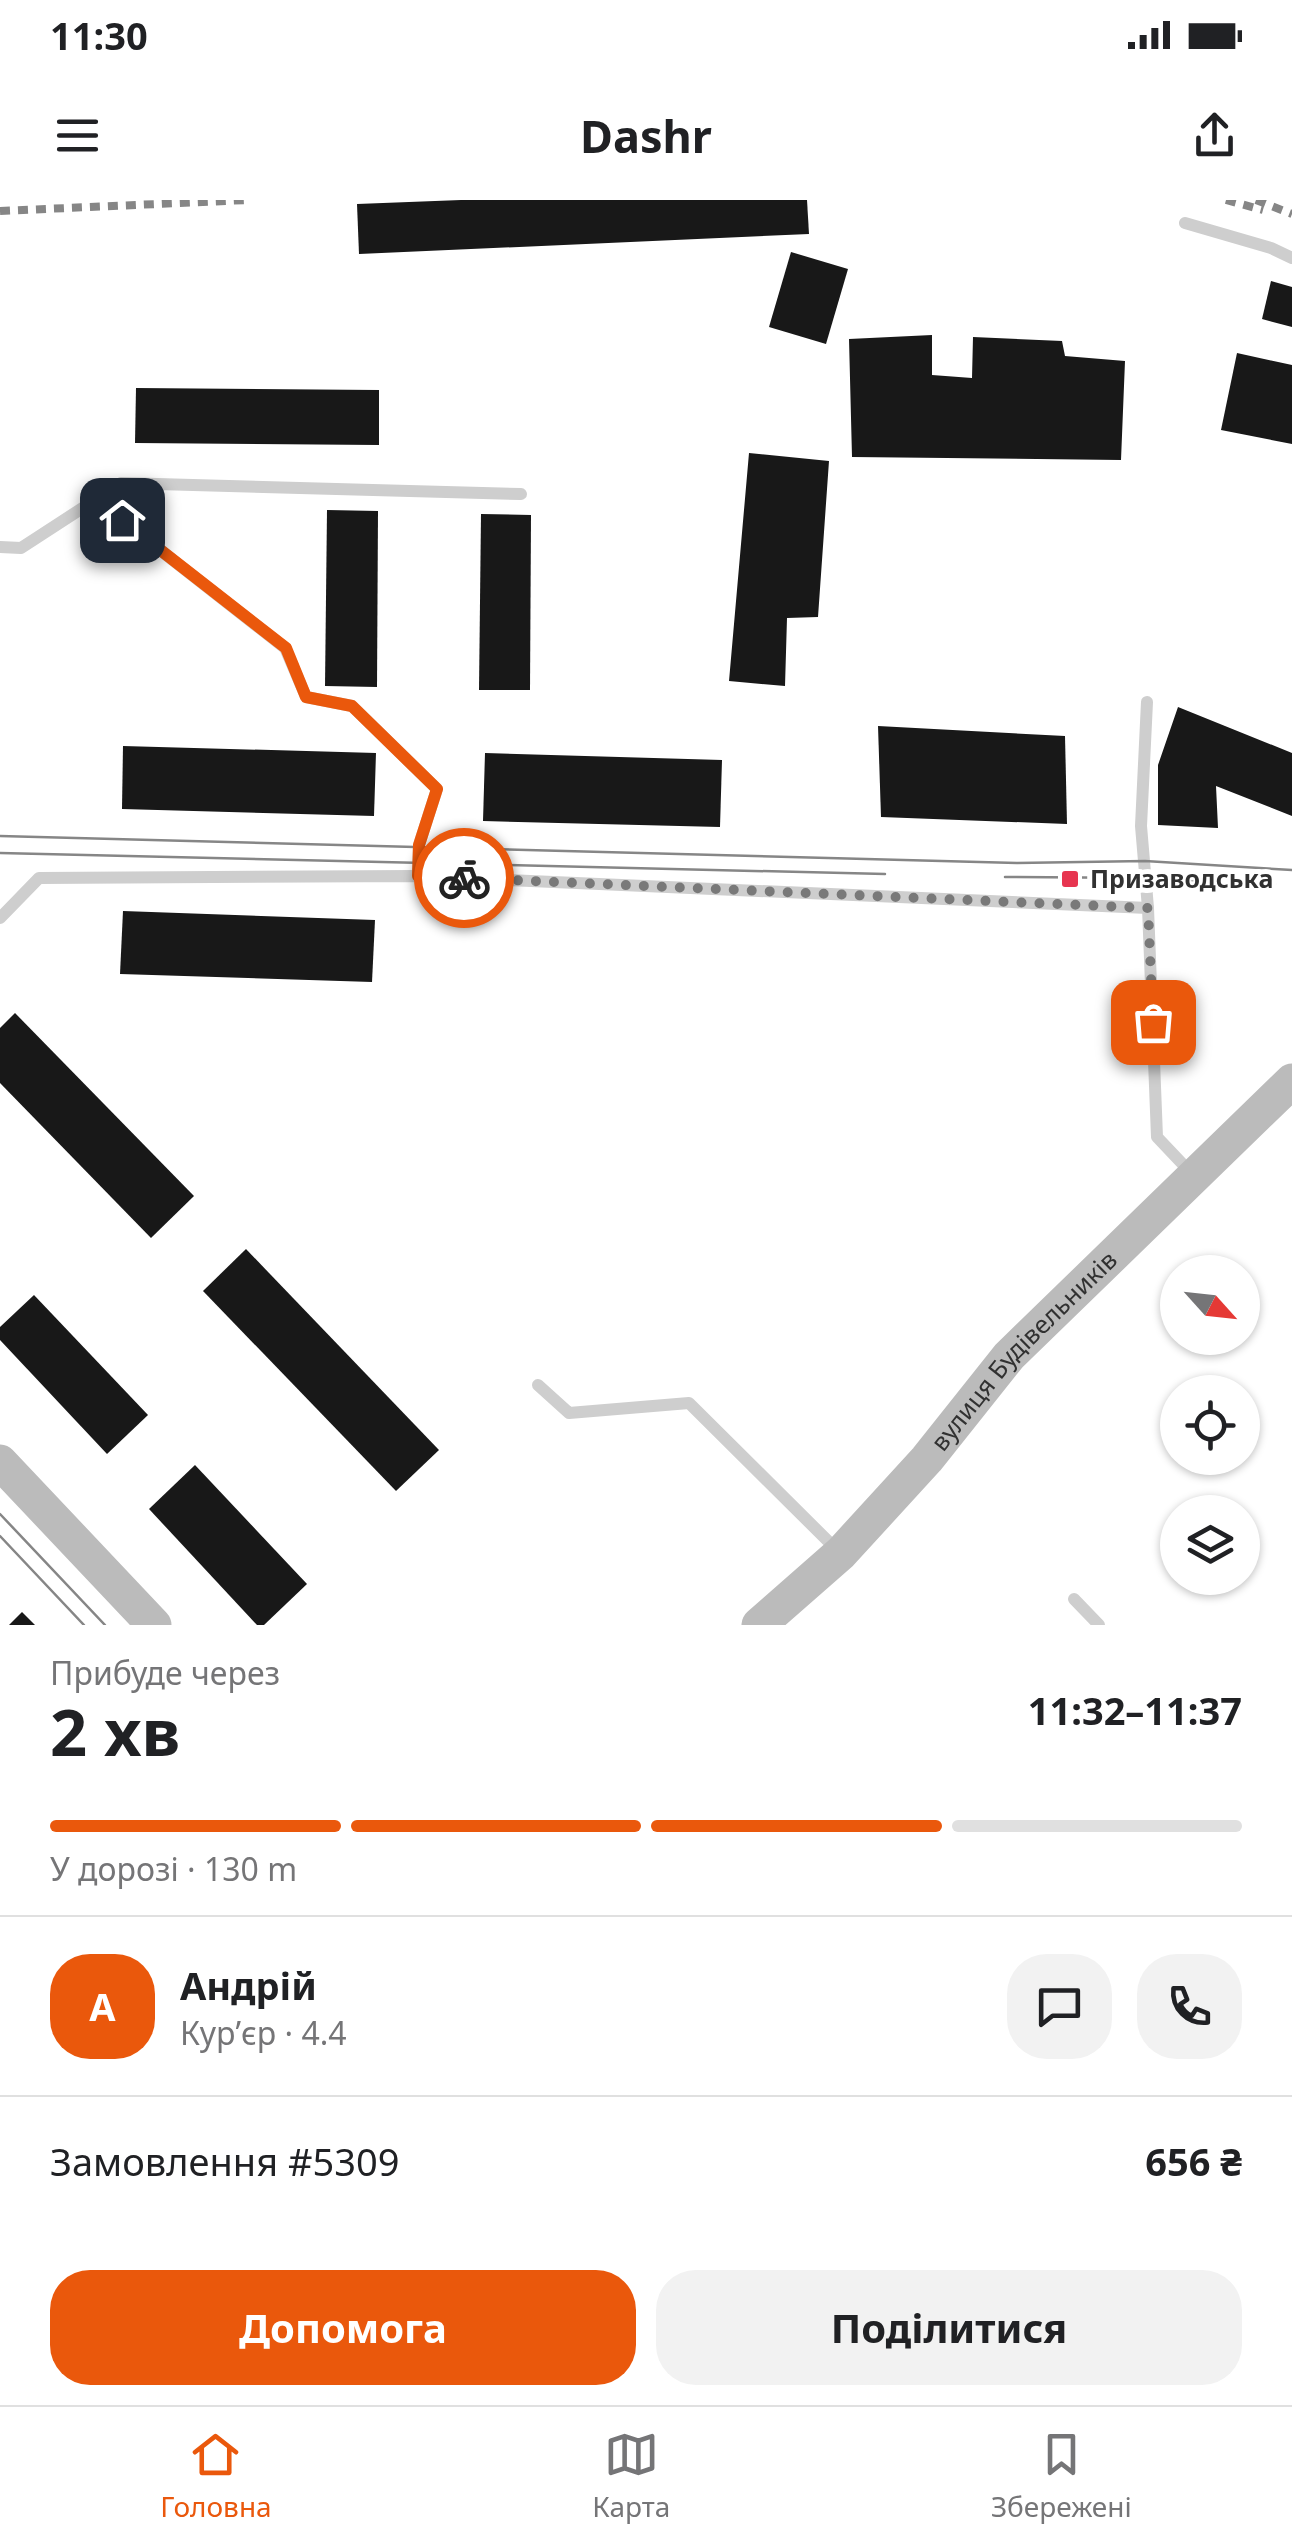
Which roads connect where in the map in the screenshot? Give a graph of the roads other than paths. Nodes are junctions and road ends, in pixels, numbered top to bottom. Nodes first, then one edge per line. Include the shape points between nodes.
1 (1185, 223) dead end
2 (1292, 258) edge
3 (521, 494) dead end
4 (95, 500) junction
5 (0, 547) edge
6 (1147, 702) dead end
7 (418, 876) junction
8 (1148, 908) junction
9 (0, 918) edge
10 (1292, 1081) edge
11 (1193, 1176) junction
12 (538, 1385) dead end
13 (0, 1462) edge
14 (841, 1554) junction
15 (1074, 1599) dead end
16 (154, 1625) edge
17 (759, 1625) edge
18 (1099, 1625) edge

1 - 2 lane
3 - 4 lane via 121,483
4 - 5 lane via 21,548
4 - 7 lane via 286,648 306,697 352,706 437,789 419,845
6 - 8 lane via 1141,826
7 - 8 lane
7 - 9 lane via 38,878
8 - 11 lane via 1157,1136
10 - 11 street, вулиця Будівельників
11 - 14 street, вулиця Будівельників via 1009,1356
12 - 14 lane via 569,1413 689,1403
13 - 16 street
14 - 17 street, вулиця Будівельників
15 - 18 lane

